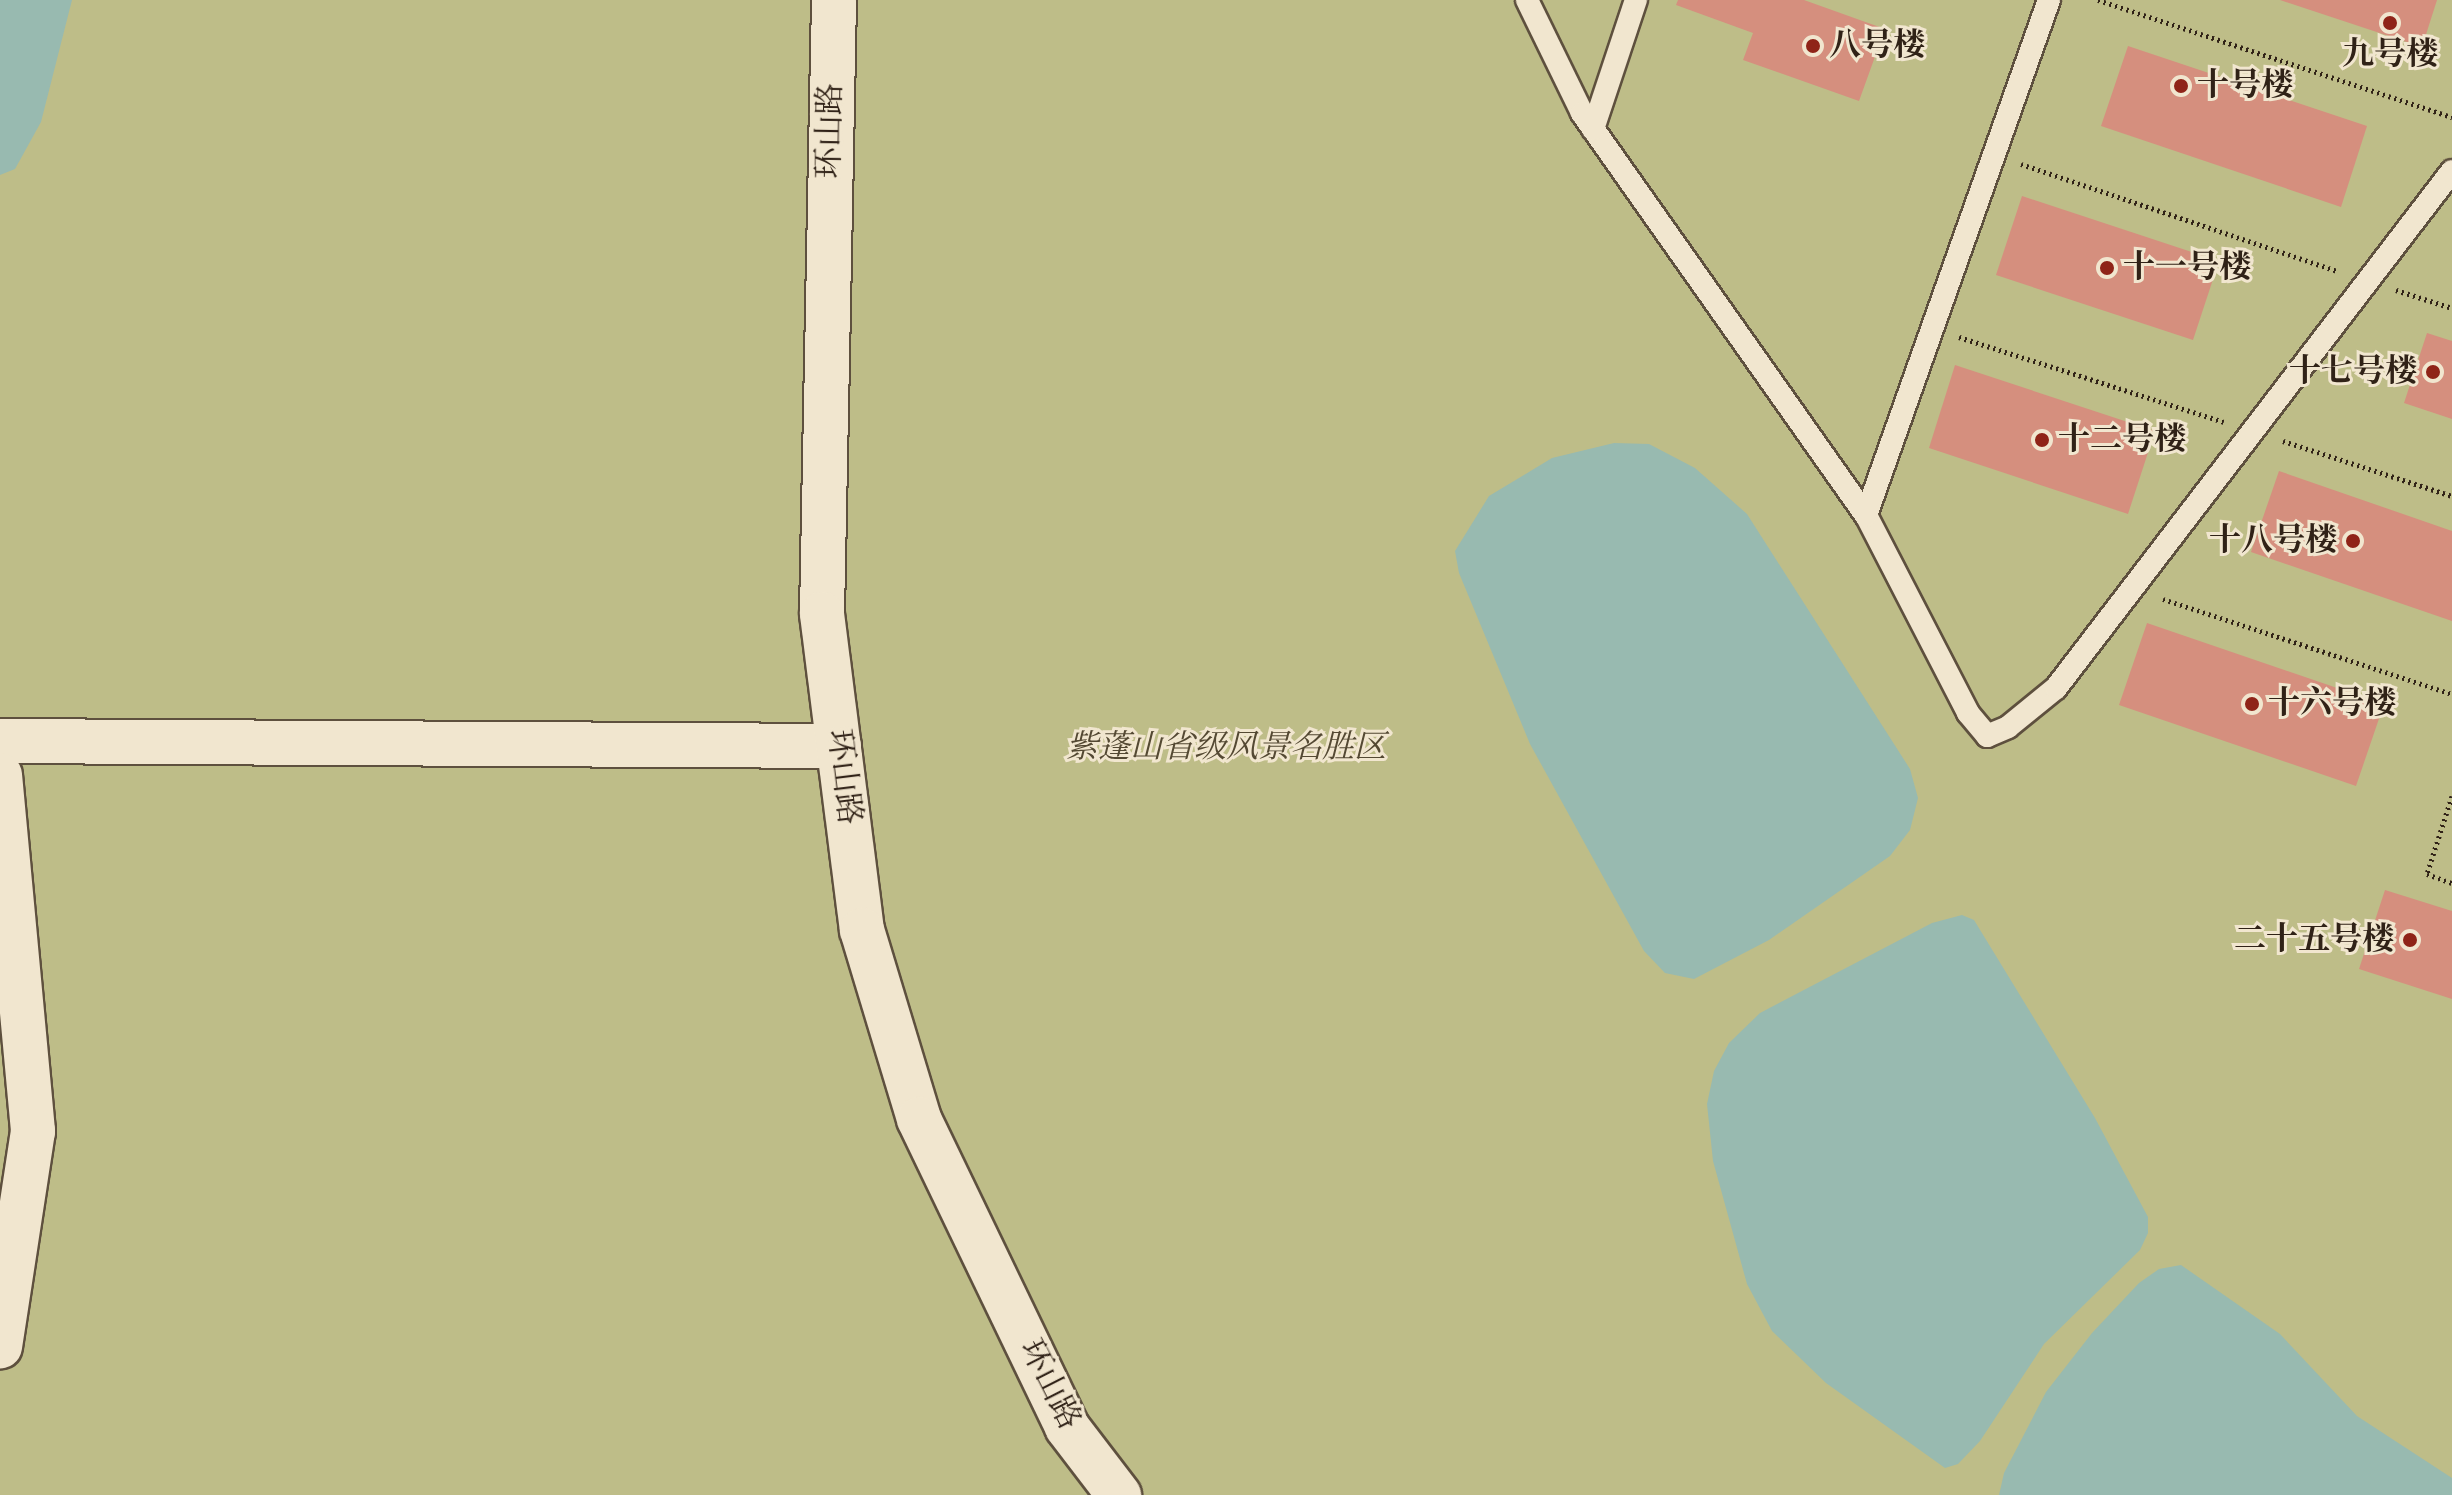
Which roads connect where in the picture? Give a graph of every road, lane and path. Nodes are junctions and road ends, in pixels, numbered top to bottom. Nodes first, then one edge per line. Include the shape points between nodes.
1 (834, 0) edge
2 (1527, 0) edge
3 (1636, 0) edge
4 (2049, 0) edge
5 (2098, 0) edge
6 (2452, 117) edge
7 (1593, 129) junction
8 (1993, 155) junction
9 (2452, 171) edge
10 (2369, 281) junction
11 (2452, 308) edge
12 (1932, 328) junction
13 (2253, 432) junction
14 (2452, 496) edge
15 (1866, 515) junction
16 (2132, 589) junction
17 (2452, 694) edge
18 (0, 741) edge
19 (839, 746) junction
20 (0, 775) edge
21 (2452, 796) edge
22 (2452, 883) edge
23 (0, 1346) edge
24 (1119, 1495) edge

1 - 19 main road, 环山路 via 822,614
2 - 7 lane
3 - 7 lane
4 - 8 lane
5 - 6 path
7 - 15 lane
8 - 10 path
8 - 12 lane
9 - 10 lane
10 - 11 path
10 - 13 lane
12 - 13 path
12 - 15 lane
13 - 14 path
13 - 16 lane
15 - 16 lane via 1968,713 1987,736 2008,727 2056,688
16 - 17 path
18 - 19 main road
19 - 24 main road, 环山路 via 862,930 919,1119 1067,1427
20 - 23 main road via 33,1131
21 - 22 path via 2427,874

